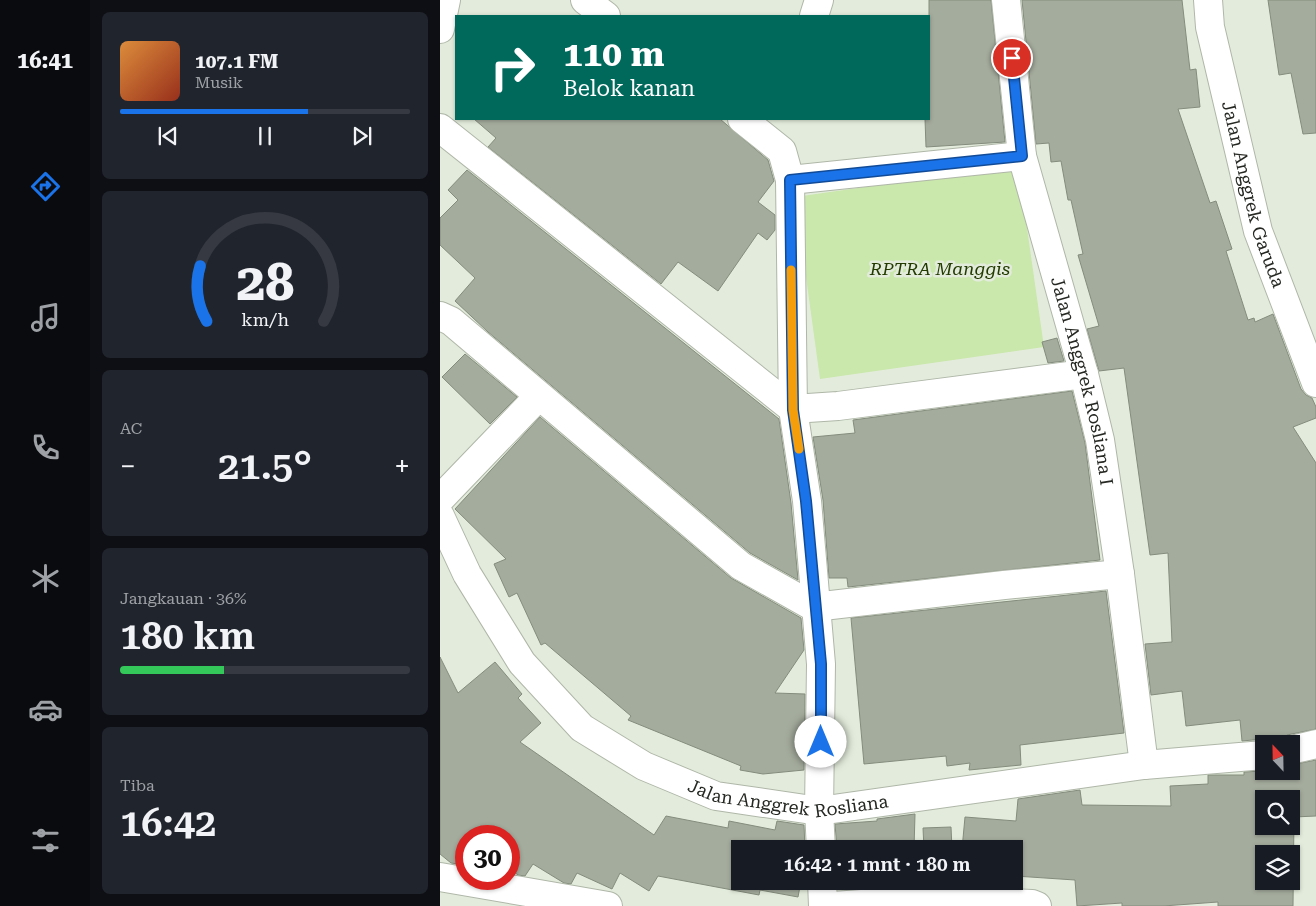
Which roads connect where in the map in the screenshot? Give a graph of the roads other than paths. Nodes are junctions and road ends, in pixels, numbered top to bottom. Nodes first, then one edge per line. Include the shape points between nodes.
1 (446, 0) edge
2 (585, 0) edge
3 (819, 0) edge
4 (1006, 0) edge
5 (1208, 0) edge
6 (605, 15) edge
7 (814, 15) edge
8 (440, 29) edge
9 (745, 120) edge
10 (440, 128) edge
11 (776, 130) edge
12 (1022, 156) junction
13 (790, 180) junction
14 (440, 316) edge
15 (1313, 369) edge
16 (1084, 374) junction
17 (538, 397) junction
18 (793, 410) junction
19 (440, 499) edge
20 (440, 516) edge
21 (1120, 574) junction
22 (814, 607) junction
23 (1316, 744) edge
24 (1300, 748) edge
25 (1255, 756) edge
26 (1144, 765) junction
27 (819, 811) junction
28 (820, 840) edge
29 (440, 877) edge
30 (822, 890) edge
31 (608, 906) edge
32 (823, 906) edge
33 (833, 906) edge
34 (1037, 906) edge

1 - 8 street
2 - 6 street
3 - 7 street
4 - 12 street, Jalan Anggrek Rosliana I
5 - 15 street, Jalan Anggrek Garuda via 1210,27 1258,232
9 - 11 street
10 - 18 street
11 - 13 street
12 - 13 street
12 - 16 street, Jalan Anggrek Rosliana I
13 - 18 street
14 - 17 street via 451,321
16 - 18 street
16 - 21 street, Jalan Anggrek Rosliana I via 1100,440
17 - 19 street
17 - 22 street via 741,566
18 - 22 street via 806,501
20 - 27 street, Jalan Anggrek Rosliana via 467,574 522,663 582,728 644,766 716,796
21 - 22 street
21 - 26 street, Jalan Anggrek Rosliana I
22 - 27 street via 821,664
23 - 24 street
25 - 26 street, Jalan Anggrek Rosliana
26 - 27 street, Jalan Anggrek Rosliana
27 - 28 street
29 - 31 street
30 - 32 street
33 - 34 street via 933,899

